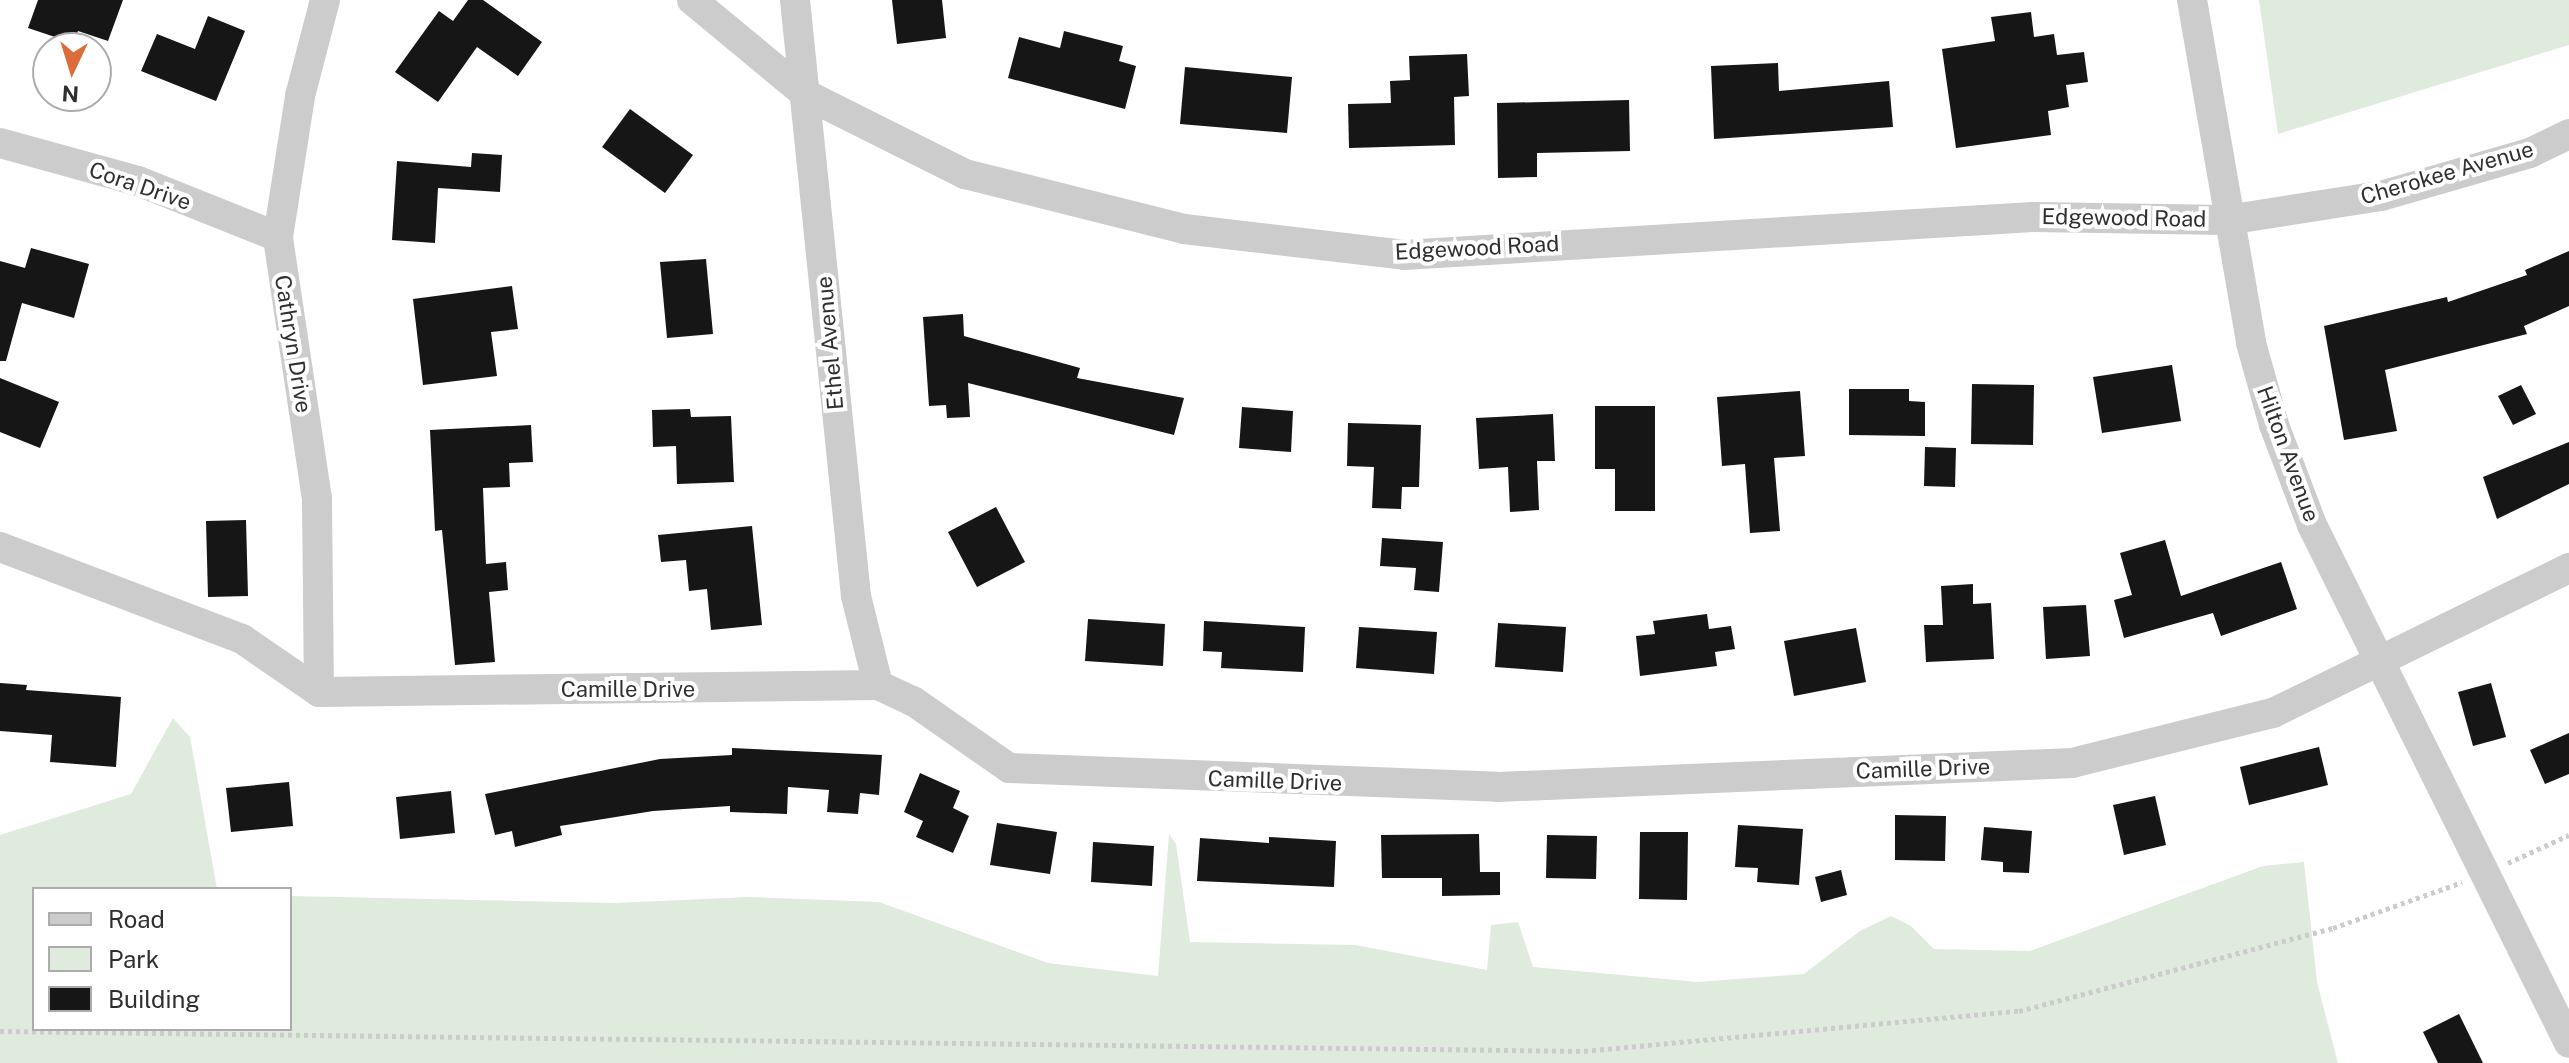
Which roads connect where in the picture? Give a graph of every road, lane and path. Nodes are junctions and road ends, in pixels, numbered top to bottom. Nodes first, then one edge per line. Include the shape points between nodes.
1 (325, 0) edge
2 (692, 0) edge
3 (795, 0) edge
4 (2192, 0) edge
5 (807, 95) junction
6 (2569, 134) edge
7 (0, 143) edge
8 (2227, 220) junction
9 (278, 237) junction
10 (0, 547) edge
11 (2569, 568) edge
12 (2380, 663) junction
13 (878, 685) junction
14 (319, 692) junction
15 (2569, 835) edge
16 (2485, 874) junction
17 (0, 1031) edge
18 (2569, 1043) edge

1 - 9 street, Cathryn Drive via 300,96
2 - 5 street, Edgewood Road
3 - 5 street, Ethel Avenue
4 - 8 street, Hilton Avenue
5 - 8 street, Edgewood Road via 965,174 1184,229 1404,255 2033,217
5 - 13 street, Ethel Avenue via 856,596
6 - 8 street, Cherokee Avenue via 2530,153 2381,196
7 - 9 street, Cora Drive via 138,181
8 - 12 street, Hilton Avenue via 2251,343 2274,425 2312,525
9 - 14 street, Cathryn Drive via 317,499
10 - 14 street via 242,639
11 - 12 street, Camille Drive
12 - 13 street, Camille Drive via 2273,713 2072,763 1513,786 1009,768 913,701
12 - 16 street, Hilton Avenue
13 - 14 street, Camille Drive
15 - 16 path
16 - 17 path via 2333,928 2019,1011 1584,1051
16 - 18 street, Hilton Avenue

